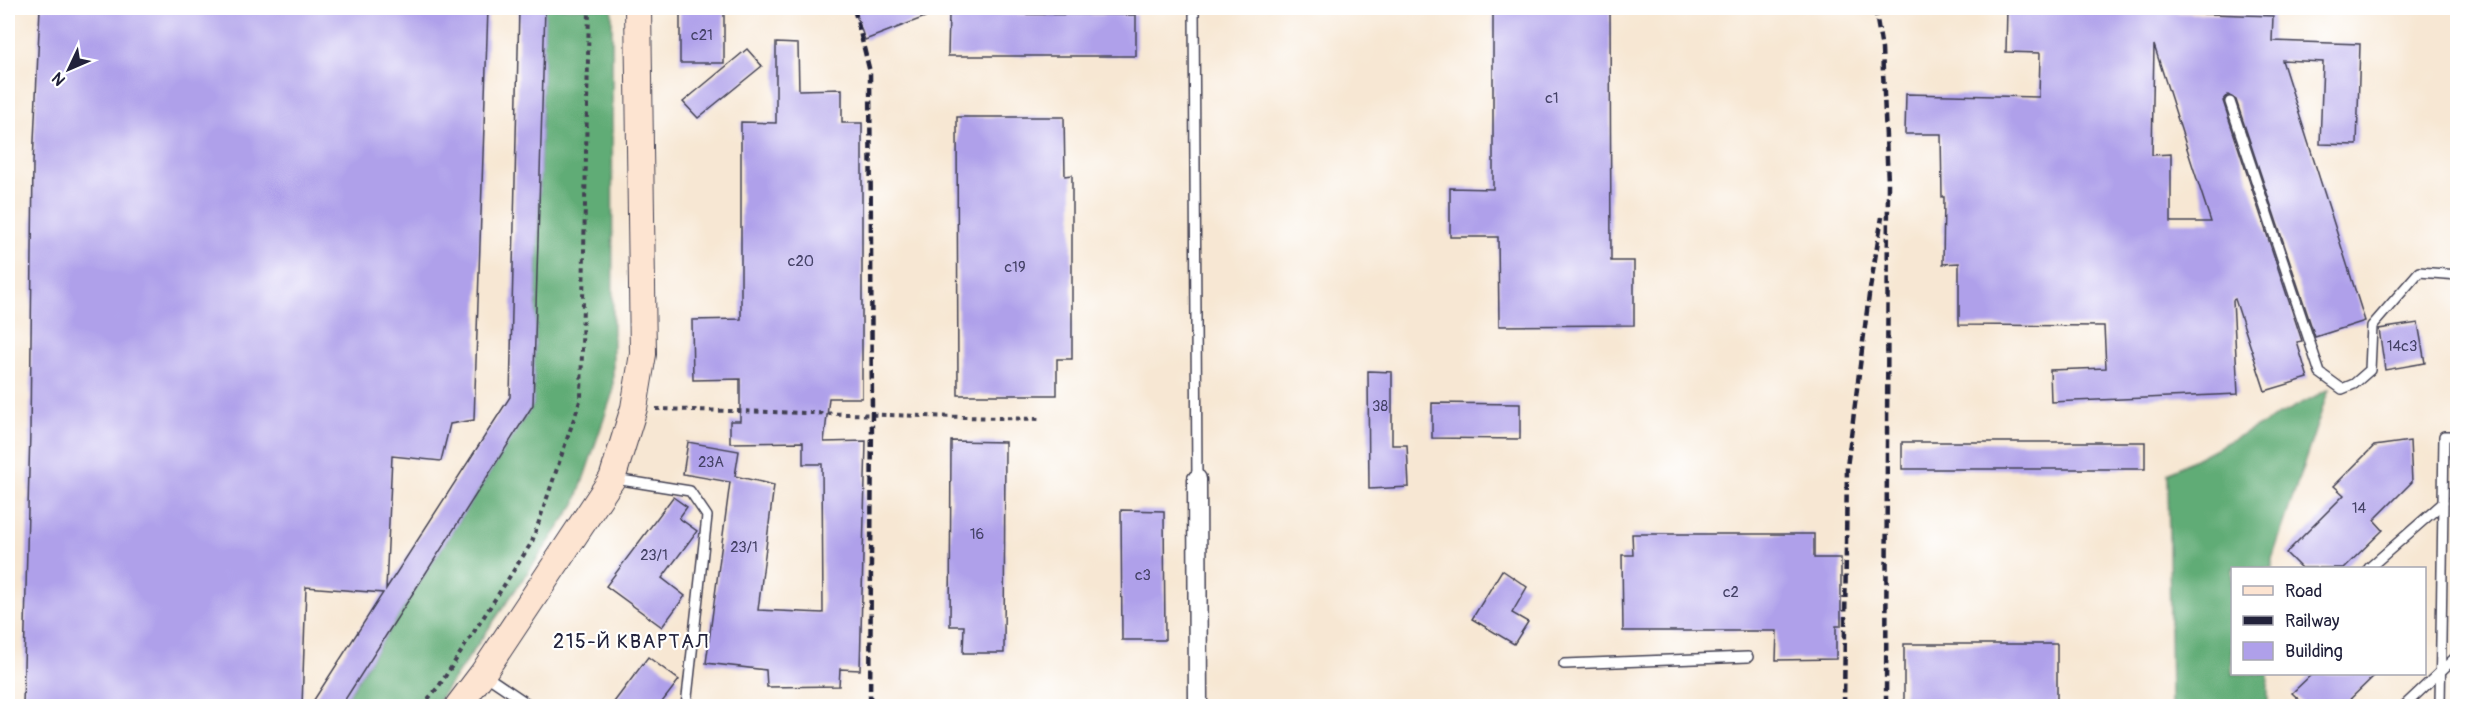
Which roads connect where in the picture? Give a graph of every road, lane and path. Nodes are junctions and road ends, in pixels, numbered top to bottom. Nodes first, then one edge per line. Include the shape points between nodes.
1 (590, 8) edge
2 (638, 8) edge
3 (1194, 8) edge
4 (2230, 102) dead end
5 (2457, 275) edge
6 (634, 408) junction
7 (1039, 419) dead end
8 (2457, 436) edge
9 (612, 478) junction
10 (1197, 479) joint
11 (2443, 503) junction
12 (2370, 567) edge
13 (2457, 655) edge
14 (1748, 657) dead end
15 (1564, 664) dead end
16 (483, 673) junction
17 (2440, 673) junction
18 (422, 706) edge
19 (458, 706) edge
20 (531, 706) edge
21 (686, 706) edge
22 (1198, 706) edge
23 (2404, 706) edge
24 (2440, 706) edge

1 - 18 path via 581,398 532,542
2 - 6 street via 643,354
3 - 10 lane
4 - 5 lane via 2320,373 2342,389 2354,384 2370,370 2372,326 2419,272
6 - 7 path
6 - 9 street
8 - 11 lane via 2444,436
9 - 16 street
9 - 21 lane via 690,491 706,516
10 - 22 street
11 - 12 lane
11 - 17 lane
13 - 17 lane
14 - 15 lane
16 - 19 street
16 - 20 lane
17 - 23 lane
17 - 24 lane

